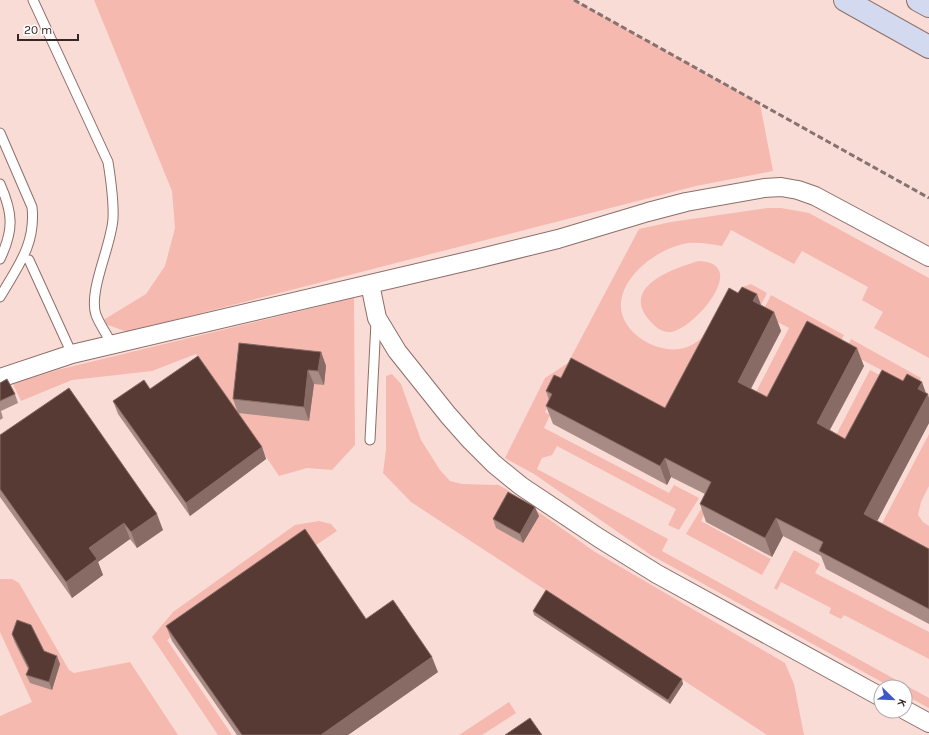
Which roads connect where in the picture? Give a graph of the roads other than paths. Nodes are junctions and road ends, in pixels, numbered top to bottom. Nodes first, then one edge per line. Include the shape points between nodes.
1 (33, 0) edge
2 (845, 0) edge
3 (918, 0) edge
4 (929, 6) edge
5 (929, 46) edge
6 (0, 133) edge
7 (0, 184) edge
8 (929, 257) edge
9 (0, 259) edge
10 (29, 260) dead end
11 (370, 284) junction
12 (0, 297) edge
13 (376, 318) junction
14 (112, 344) junction
15 (72, 354) junction
16 (0, 378) edge
17 (370, 440) dead end
18 (873, 693) edge
19 (913, 714) edge
20 (929, 723) edge

1 - 14 lane via 108,162 112,184 113,219 108,246 94,291 96,314
2 - 5 main road
3 - 4 main road
6 - 12 lane via 32,207 34,219 29,245
7 - 9 lane via 8,202 12,221 8,243
8 - 11 street via 815,196 798,190 770,188 678,204 551,241
10 - 15 lane
11 - 13 street
11 - 14 street
13 - 17 lane
13 - 18 street via 398,351 448,415 494,464 521,486 657,574
14 - 15 street
15 - 16 street
19 - 20 street

